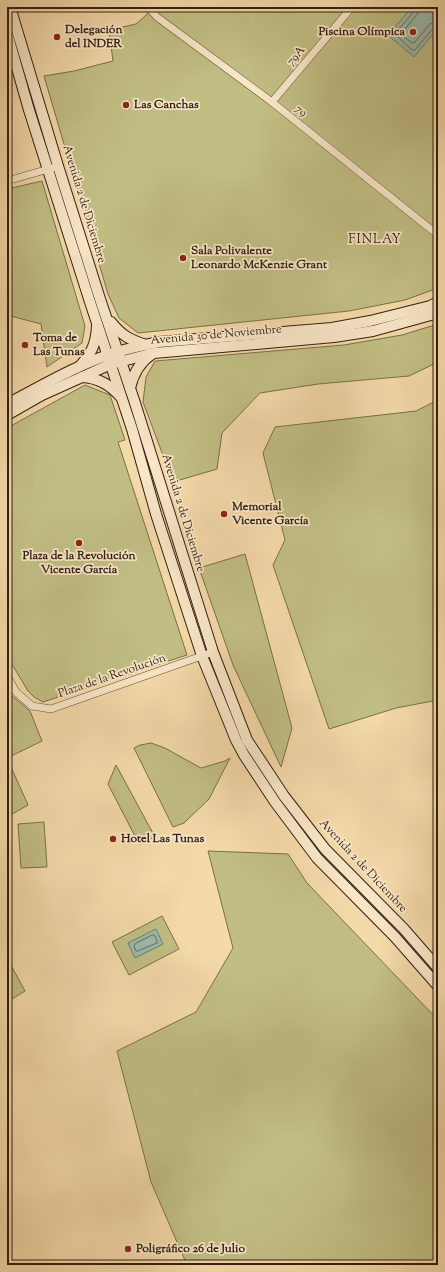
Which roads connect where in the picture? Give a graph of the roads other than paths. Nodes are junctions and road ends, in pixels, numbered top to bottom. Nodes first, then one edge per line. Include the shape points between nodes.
1 (10, 7) edge
2 (148, 7) edge
3 (352, 7) edge
4 (7, 33) edge
5 (272, 102) junction
6 (53, 168) junction
7 (7, 181) edge
8 (438, 235) edge
9 (438, 302) edge
10 (438, 313) edge
11 (106, 316) junction
12 (97, 322) junction
13 (146, 345) junction
14 (154, 353) junction
15 (115, 358) junction
16 (80, 366) junction
17 (82, 377) junction
18 (130, 388) junction
19 (123, 399) junction
20 (7, 404) edge
21 (7, 415) edge
22 (213, 652) junction
23 (202, 656) junction
24 (7, 676) edge
25 (438, 968) edge
26 (438, 986) edge

1 - 6 main road, Avenida 2 de Diciembre
2 - 5 street, 79 via 157,17
3 - 5 street, 79A
4 - 6 main road, Avenida 2 de Diciembre
5 - 8 street, 79
6 - 7 street
6 - 11 main road, Avenida 2 de Diciembre
6 - 12 main road, Avenida 2 de Diciembre
9 - 13 main road, Avenida 30 de Noviembre via 370,321 332,328
10 - 14 main road, Avenida 30 de Noviembre via 334,337
11 - 13 main road via 119,332
11 - 15 main road, Avenida 2 de Diciembre
12 - 15 main road, Avenida 2 de Diciembre
12 - 16 main road via 93,349
13 - 15 main road, Avenida 30 de Noviembre
14 - 15 main road, Avenida 30 de Noviembre
14 - 18 main road via 137,370
15 - 16 main road, Avenida 30 de Noviembre
15 - 17 main road, Avenida 30 de Noviembre
15 - 18 main road, Avenida 2 de Diciembre
15 - 19 main road, Avenida 2 de Diciembre
16 - 20 main road, Avenida 30 de Noviembre
17 - 19 main road via 103,382
17 - 21 main road, Avenida 30 de Noviembre via 42,395
18 - 22 main road, Avenida 2 de Diciembre
19 - 23 main road, Avenida 2 de Diciembre via 156,514
22 - 23 street, Plaza de la Revolución
22 - 25 main road, Avenida 2 de Diciembre via 247,740 284,796 325,848
23 - 24 street, Plaza de la Revolución via 51,709 32,706 16,692
23 - 26 main road, Avenida 2 de Diciembre via 239,747 274,802 317,858

